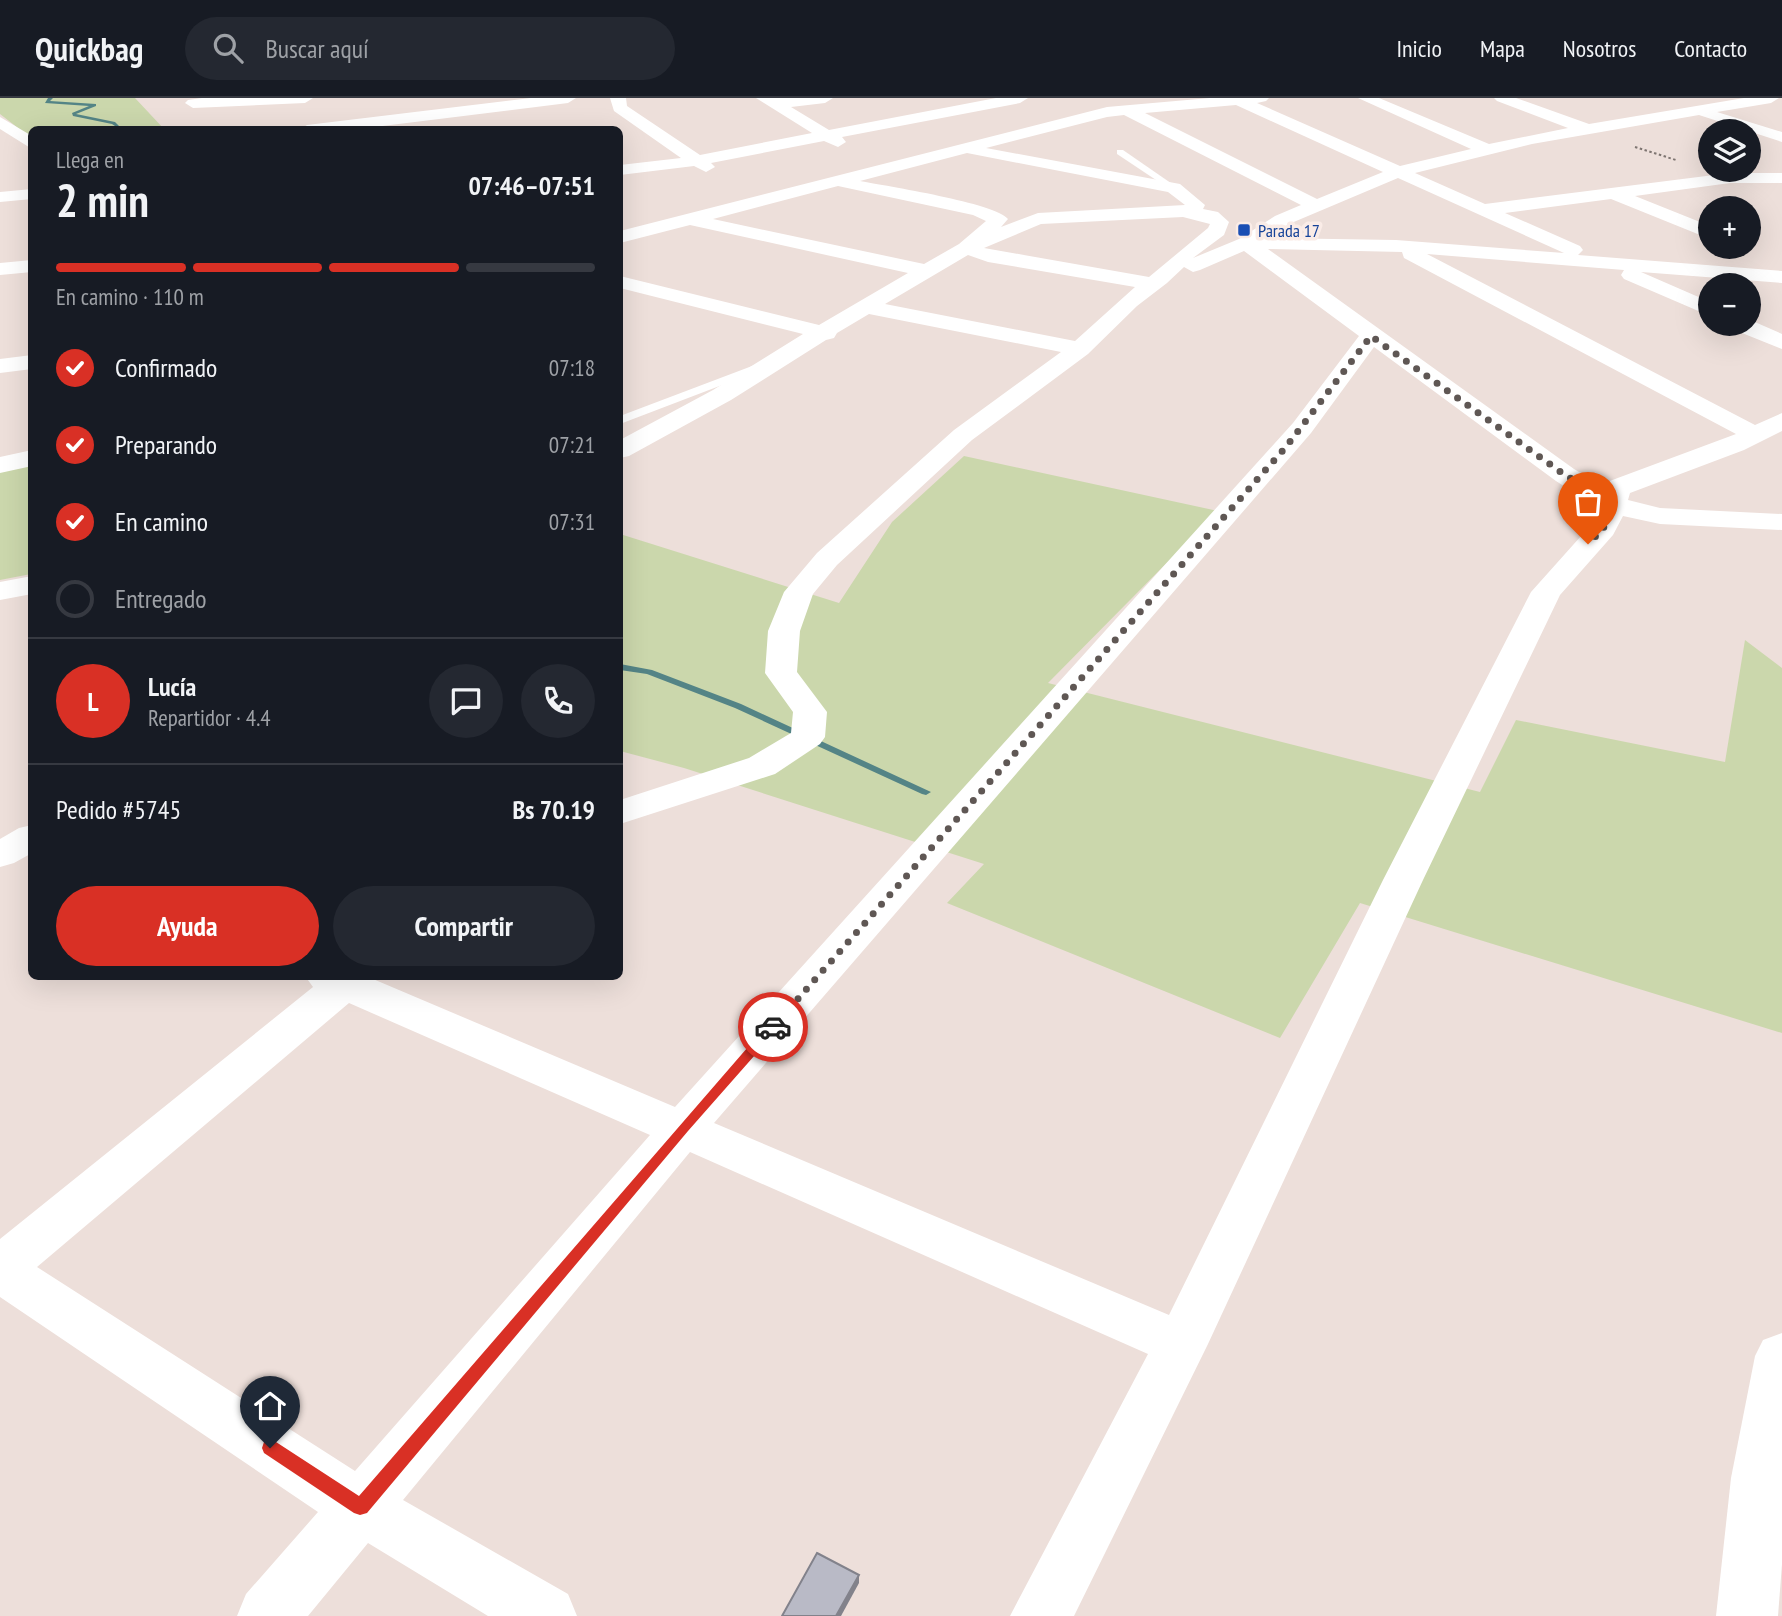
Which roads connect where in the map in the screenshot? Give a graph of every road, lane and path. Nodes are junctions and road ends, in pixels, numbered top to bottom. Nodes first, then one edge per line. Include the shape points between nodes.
1 (305, 98) edge
2 (618, 98) edge
3 (825, 98) edge
4 (926, 98) edge
5 (1020, 98) edge
6 (1261, 98) edge
7 (1366, 98) edge
8 (1502, 98) edge
9 (1656, 98) edge
10 (1771, 98) edge
11 (559, 99) edge
12 (1235, 99) edge
13 (770, 101) edge
14 (498, 102) edge
15 (193, 103) dead end
16 (269, 104) edge
17 (481, 109) junction
18 (1124, 109) junction
19 (960, 111) junction
20 (1696, 111) junction
21 (430, 115) junction
22 (0, 122) edge
23 (340, 126) edge
24 (444, 126) edge
25 (485, 126) edge
26 (1588, 130) junction
27 (8, 134) edge
28 (828, 136) junction
29 (1782, 136) edge
30 (28, 142) edge
31 (849, 147) dead end
32 (962, 149) junction
33 (1488, 150) junction
34 (1120, 152) dead end
35 (870, 157) dead end
36 (695, 161) junction
37 (891, 167) junction
38 (1698, 167) edge
39 (623, 170) edge
40 (1397, 172) junction
41 (718, 173) dead end
42 (1761, 178) edge
43 (1782, 178) edge
44 (836, 181) junction
45 (1698, 182) edge
46 (1740, 182) edge
47 (740, 186) dead end
48 (1174, 188) junction
49 (1612, 192) junction
50 (28, 194) edge
51 (0, 197) edge
52 (763, 198) junction
53 (1782, 198) edge
54 (1315, 205) junction
55 (1482, 210) junction
56 (1183, 211) junction
57 (684, 218) junction
58 (1698, 228) edge
59 (623, 236) edge
60 (1246, 243) junction
61 (1396, 246) junction
62 (966, 248) junction
63 (1605, 264) junction
64 (28, 266) edge
65 (0, 270) edge
66 (926, 271) junction
67 (1782, 277) edge
68 (1157, 282) junction
69 (623, 283) edge
70 (1698, 305) edge
71 (865, 307) junction
72 (826, 332) junction
73 (1761, 333) edge
74 (1371, 336) junction
75 (1782, 342) edge
76 (1080, 349) junction
77 (28, 362) edge
78 (771, 363) junction
79 (0, 366) edge
80 (623, 419) edge
81 (1782, 421) edge
82 (1756, 435) junction
83 (623, 448) edge
84 (28, 459) edge
85 (0, 465) edge
86 (1614, 505) junction
87 (1782, 522) edge
88 (28, 586) edge
89 (0, 591) edge
90 (623, 812) edge
91 (340, 980) edge
92 (343, 980) edge
93 (683, 1128) junction
94 (0, 1269) edge
95 (1181, 1344) junction
96 (1782, 1356) edge
97 (360, 1507) junction
98 (268, 1616) edge
99 (546, 1616) edge
100 (1041, 1616) edge
101 (1747, 1616) edge

1 - 16 street
2 - 36 street via 620,108
3 - 13 street
4 - 19 street
5 - 19 street
6 - 12 street
7 - 33 street
8 - 26 street
9 - 20 street
10 - 20 street
11 - 14 street
12 - 18 street
12 - 40 street
13 - 28 street
14 - 17 street
15 - 16 street
17 - 21 street
17 - 25 street
18 - 32 street
18 - 54 street
19 - 28 street
20 - 26 street
20 - 29 street
21 - 23 street
21 - 24 street
22 - 27 street
26 - 33 street
26 - 38 path
27 - 30 street
28 - 31 street
28 - 36 street
32 - 37 street
32 - 48 street
33 - 40 street
34 - 48 lane
35 - 37 street
36 - 39 street
36 - 41 street
37 - 44 street
40 - 54 street
40 - 55 street
42 - 43 street
44 - 52 street
44 - 62 street via 999,219
45 - 49 street
46 - 53 street
47 - 52 street
48 - 56 street via 1196,205
49 - 55 street
49 - 58 street
50 - 51 street
52 - 57 street
54 - 60 street
55 - 63 street
56 - 62 street via 1038,219
56 - 68 street via 1211,216 1220,222 1217,231
57 - 59 street
57 - 66 street
60 - 61 street
60 - 68 street
60 - 74 street
61 - 63 street
61 - 82 street
62 - 66 street
62 - 68 street via 988,257
63 - 67 street
63 - 70 street
64 - 65 street
66 - 71 street
68 - 76 street via 1129,300
69 - 72 street
71 - 72 street
71 - 76 street
72 - 78 street
73 - 75 street
74 - 86 street
74 - 93 street via 1302,428
76 - 90 street via 963,435 827,559 799,592 784,631 781,673 810,712 807,737 762,766
77 - 79 street
78 - 80 lane
78 - 83 street
81 - 82 street
82 - 86 street via 1618,488
84 - 85 street
86 - 87 street via 1660,516
86 - 95 street via 1603,529 1546,592
88 - 89 street
91 - 94 street
92 - 93 street
93 - 95 street
93 - 97 street
94 - 97 street
95 - 100 street
96 - 101 street via 1760,1478
97 - 98 street
97 - 99 street

